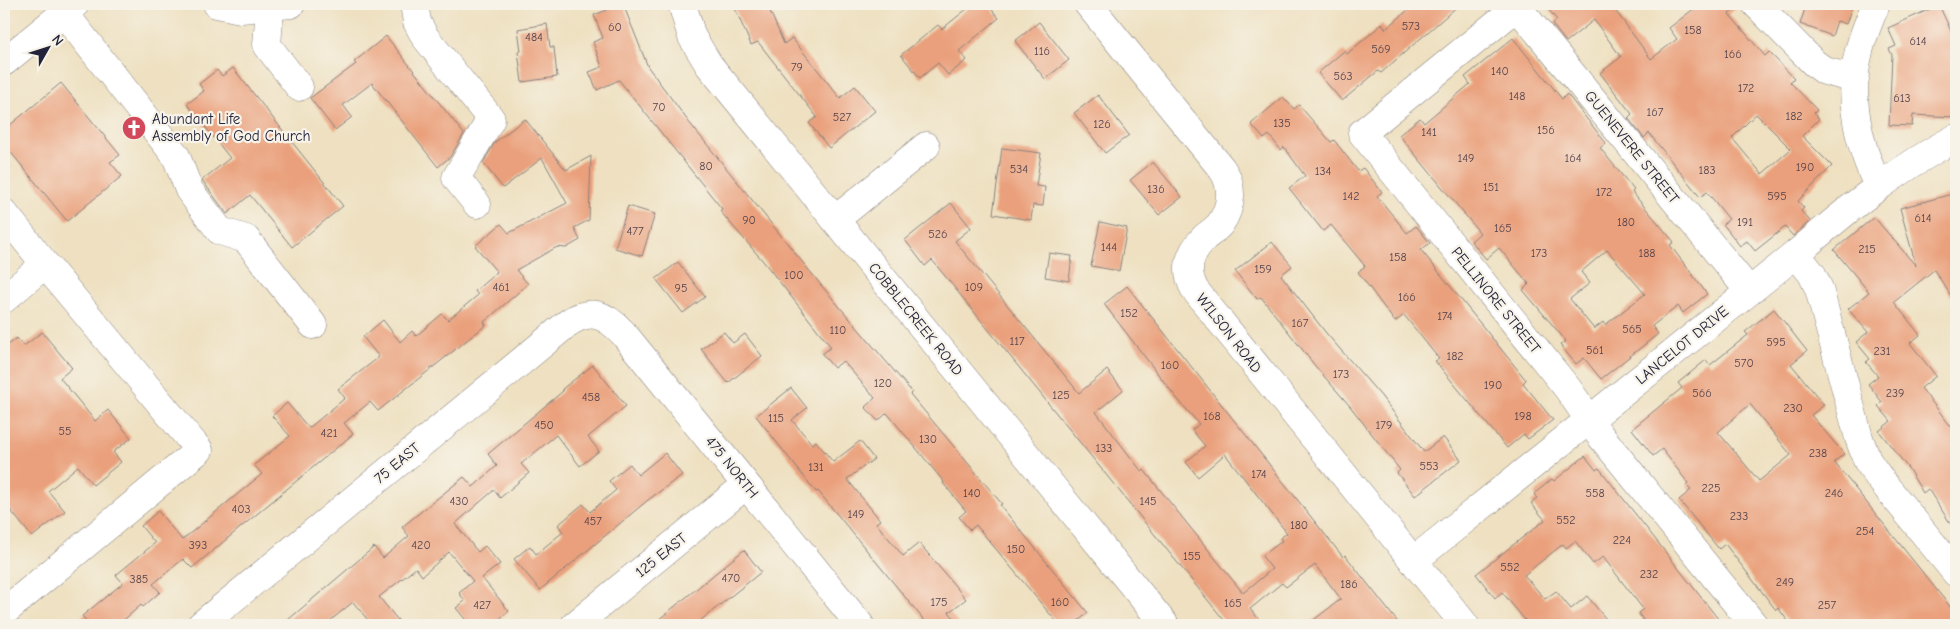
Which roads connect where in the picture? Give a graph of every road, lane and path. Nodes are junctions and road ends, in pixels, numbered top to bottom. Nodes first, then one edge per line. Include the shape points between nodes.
1 (217, 4) edge
2 (414, 4) edge
3 (682, 4) edge
4 (1088, 4) edge
5 (1756, 4) edge
6 (1876, 4) edge
7 (281, 5) edge
8 (1516, 5) edge
9 (70, 8) edge
10 (4, 62) edge
11 (1855, 80) junction
12 (299, 87) dead end
13 (1956, 138) edge
14 (926, 146) dead end
15 (1878, 186) junction
16 (477, 204) dead end
17 (4, 213) edge
18 (835, 220) junction
19 (1796, 254) junction
20 (45, 264) junction
21 (1749, 290) junction
22 (4, 299) edge
23 (599, 315) joint
24 (313, 324) dead end
25 (1589, 419) junction
26 (746, 485) junction
27 (1413, 561) junction
28 (1956, 573) edge
29 (4, 612) edge
30 (201, 625) edge
31 (575, 625) edge
32 (860, 625) edge
33 (1165, 625) edge
34 (1466, 625) edge
35 (1754, 625) edge

1 - 7 street via 241,9
2 - 16 street via 417,22 425,37 491,119 456,178
3 - 18 street, COBBLECREEK ROAD via 692,37 709,65
4 - 27 street, WILSON ROAD via 1229,181 1230,199 1224,216 1195,248 1188,264 1195,290
5 - 11 street via 1814,63 1831,73
6 - 11 street via 1859,49
7 - 12 street via 267,45
8 - 21 street, GUENEVERE STREET
8 - 25 street, PELLINORE STREET via 1362,133
9 - 10 street
9 - 24 street via 176,156 189,190 220,231 246,239
11 - 15 street via 1860,140
13 - 15 street, LANCELOT DRIVE
14 - 18 street
15 - 19 street, LANCELOT DRIVE
17 - 20 street
18 - 33 street, COBBLECREEK ROAD
19 - 21 street, LANCELOT DRIVE
19 - 28 street via 1819,288 1867,460
20 - 22 street
20 - 29 street via 200,450
21 - 25 street, LANCELOT DRIVE
23 - 26 street, 475 NORTH via 623,333
23 - 30 street, 75 EAST via 588,314 568,323
25 - 27 street, LANCELOT DRIVE
25 - 35 street, PELLINORE STREET
26 - 31 street, 125 EAST
26 - 32 street, 475 NORTH
27 - 34 street, WILSON ROAD

